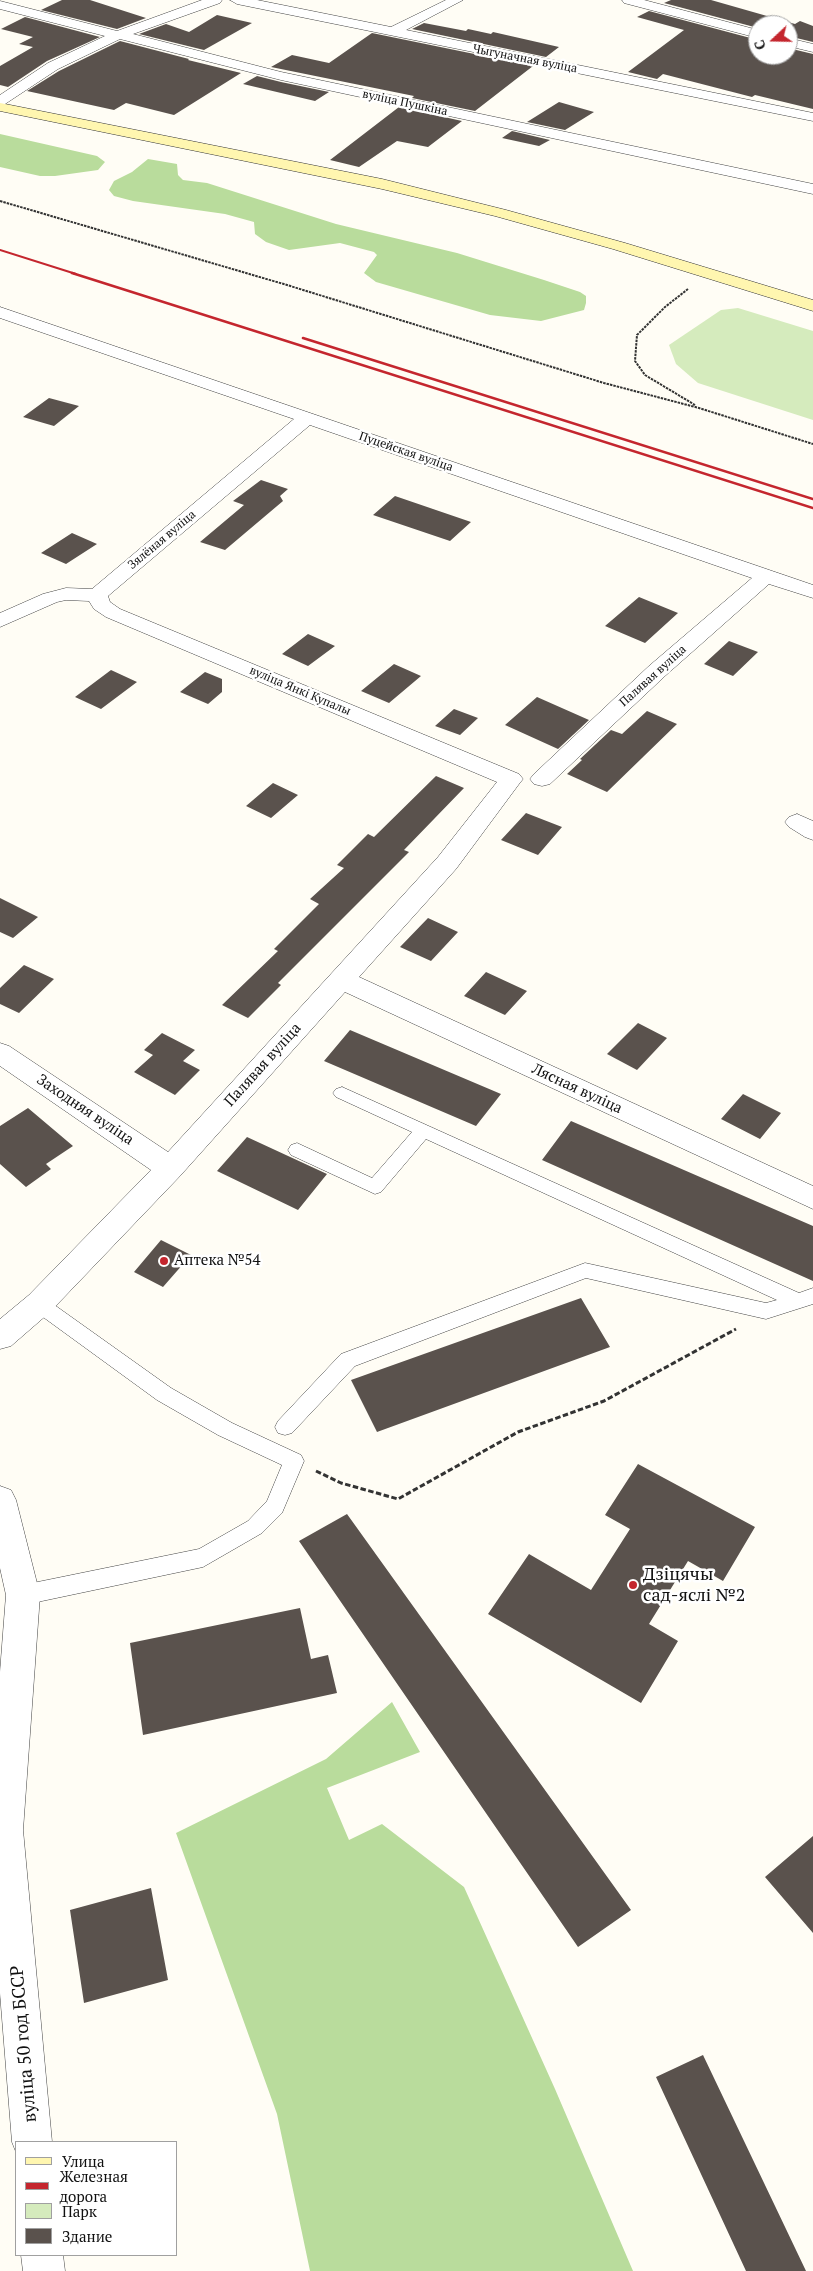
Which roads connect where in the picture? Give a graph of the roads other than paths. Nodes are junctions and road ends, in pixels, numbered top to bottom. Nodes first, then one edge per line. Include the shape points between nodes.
1 (215, 0) edge
2 (237, 0) edge
3 (456, 0) edge
4 (629, 0) edge
5 (0, 5) edge
6 (748, 31) edge
7 (392, 32) junction
8 (118, 35) junction
9 (798, 44) edge
10 (813, 48) edge
11 (0, 101) edge
12 (0, 107) edge
13 (813, 117) edge
14 (813, 189) edge
15 (813, 306) edge
16 (0, 312) edge
17 (306, 418) junction
18 (766, 576) junction
19 (813, 592) edge
20 (96, 595) junction
21 (0, 621) edge
22 (511, 779) joint
23 (542, 779) dead end
24 (341, 979) junction
25 (0, 1053) edge
26 (342, 1093) dead end
27 (424, 1130) junction
28 (297, 1150) dead end
29 (170, 1168) junction
30 (813, 1198) edge
31 (806, 1298) edge
32 (39, 1304) junction
33 (0, 1338) edge
34 (285, 1427) dead end
35 (0, 1500) edge
36 (23, 1595) junction
37 (32, 2141) edge
38 (42, 2256) edge
39 (44, 2271) edge

1 - 8 street
2 - 7 street, Чыгуначная вуліца
3 - 7 street
4 - 6 street
5 - 8 street, вуліца Пушкіна
7 - 13 street, Чыгуначная вуліца
8 - 11 street via 53,66
8 - 14 street, вуліца Пушкіна via 281,76
9 - 10 street
12 - 15 street via 382,184 619,246
16 - 17 street, Пуцейская вуліца
17 - 18 street, Пуцейская вуліца
17 - 20 street, Зялёная вуліца
18 - 19 street, Пуцейская вуліца
18 - 23 street, Палявая вуліца
20 - 21 street via 66,594 50,598
20 - 22 street, вуліца Янкі Купалы via 101,605 113,613
22 - 24 street, Палявая вуліца via 447,862
24 - 29 street, Палявая вуліца
24 - 30 street, Лясная вуліца
25 - 29 street, Заходняя вуліца
26 - 27 lane
27 - 28 lane via 375,1187
27 - 31 lane
29 - 32 street, Палявая вуліца
31 - 34 lane via 766,1311 586,1270 348,1360
32 - 33 street, Палявая вуліца
32 - 36 lane via 164,1394 225,1430 294,1461 275,1507 255,1527 203,1558
35 - 36 street, вуліца 50 год БССР
36 - 37 street, вуліца 50 год БССР via 5,1830
38 - 39 street

